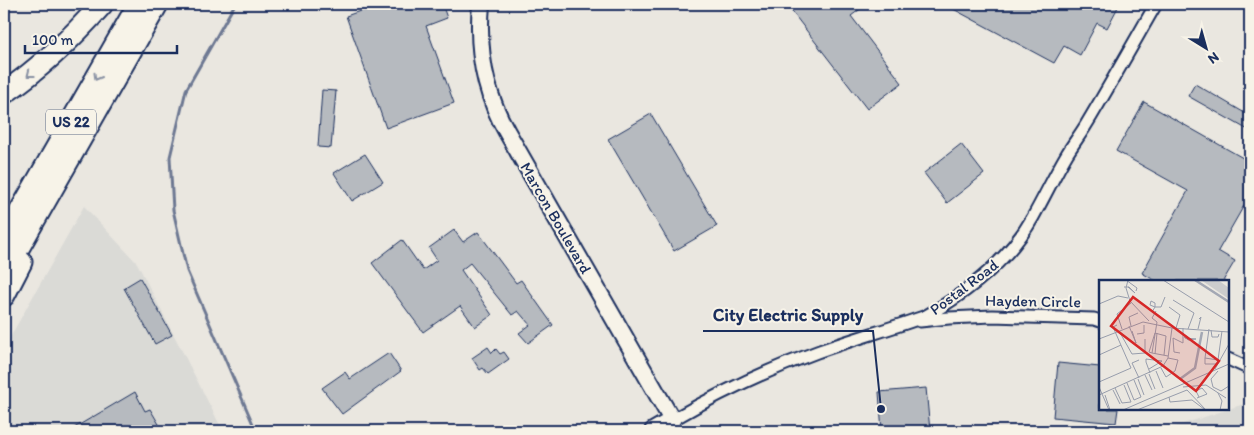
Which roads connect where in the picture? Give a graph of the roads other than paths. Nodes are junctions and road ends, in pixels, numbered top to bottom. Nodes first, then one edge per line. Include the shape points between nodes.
1 (102, 4) edge
2 (138, 4) edge
3 (157, 4) edge
4 (481, 4) edge
5 (1156, 4) edge
6 (4, 93) edge
7 (102, 101) junction
8 (4, 240) edge
9 (4, 273) edge
10 (4, 295) edge
11 (1099, 321) edge
12 (905, 323) junction
13 (1229, 359) edge
14 (1250, 369) edge
15 (672, 420) junction
16 (653, 431) edge

1 -> 6 highway via 53,55
2 -> 8 highway, US 22
3 - 7 highway, US 22
4 - 15 street, Marcon Boulevard via 482,66 504,128
5 - 12 street, Postal Road via 1020,238 988,272 963,292 926,316
7 - 9 highway, US 22
7 - 10 highway
11 - 12 street, Hayden Circle via 992,316
12 - 15 street, Postal Road via 789,362
13 - 14 street
15 - 16 street, Postal Road

